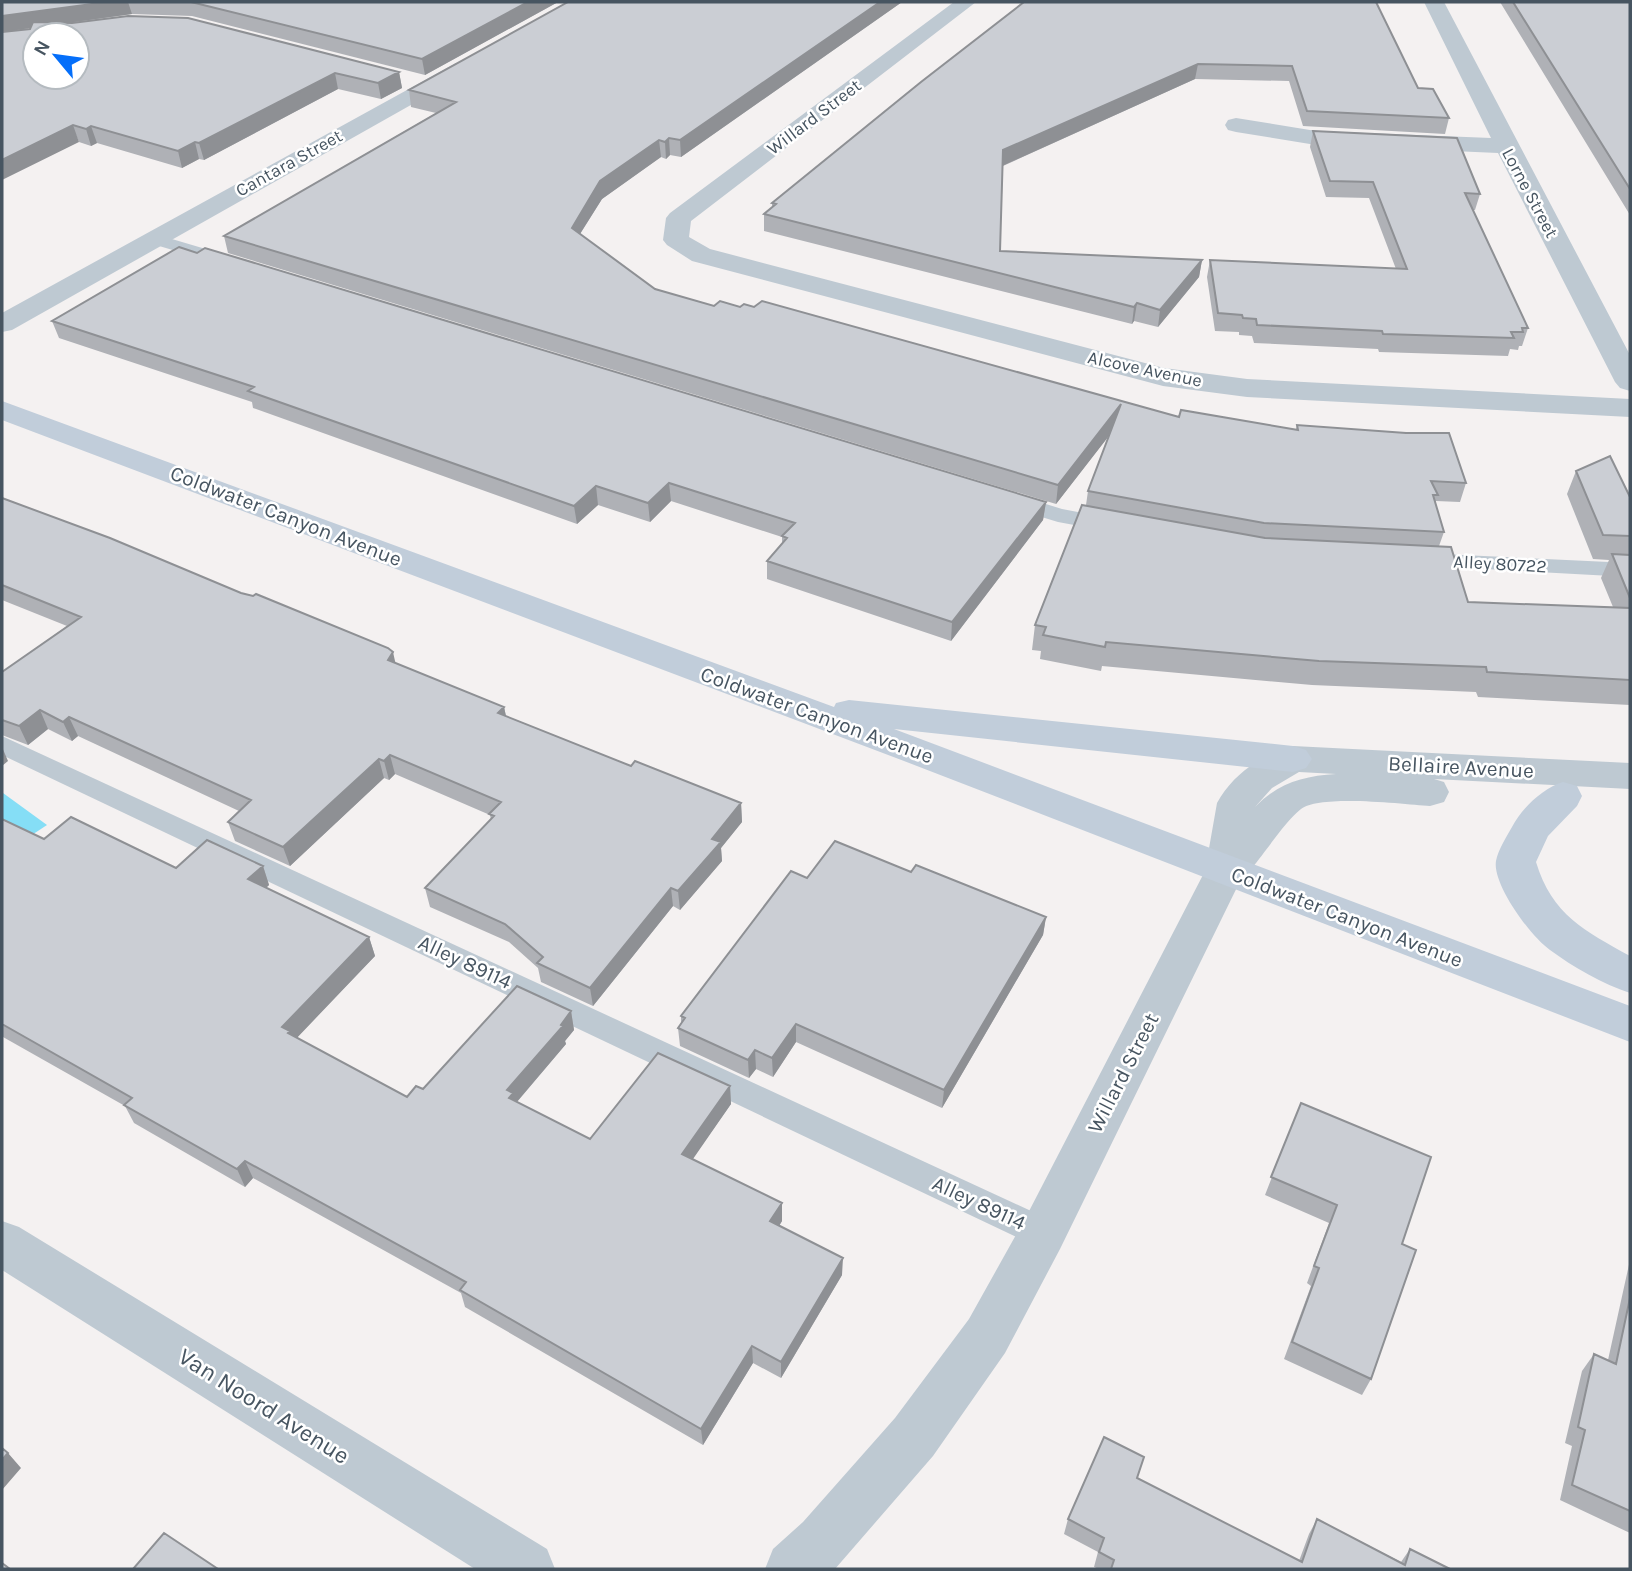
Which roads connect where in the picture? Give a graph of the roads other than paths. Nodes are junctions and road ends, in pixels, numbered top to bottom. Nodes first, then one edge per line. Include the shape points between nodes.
1 (966, 2) edge
2 (1434, 2) edge
3 (473, 60) edge
4 (404, 79) edge
5 (428, 85) junction
6 (1236, 125) dead end
7 (1506, 146) junction
8 (155, 239) junction
9 (676, 240) joint
10 (251, 269) edge
11 (2, 324) edge
12 (1630, 382) edge
13 (1630, 408) edge
14 (2, 410) edge
15 (992, 495) edge
16 (1138, 530) edge
17 (1396, 559) edge
18 (1630, 570) edge
19 (790, 706) junction
20 (2, 745) edge
21 (1293, 759) junction
22 (1630, 776) edge
23 (1563, 796) junction
24 (1630, 800) edge
25 (1226, 871) junction
26 (1630, 976) edge
27 (1630, 1024) edge
28 (1043, 1233) junction
29 (2, 1243) edge
30 (527, 1569) edge
31 (793, 1569) edge

1 - 9 street, Willard Street via 679,218
2 - 7 street, Lorne Street
3 - 5 street, Cantara Street
4 - 5 street
5 - 8 street, Cantara Street
6 - 7 street via 1315,138
7 - 12 street, Lorne Street
8 - 10 lane
8 - 11 street, Cantara Street
9 - 13 street, Alcove Avenue via 701,255 1163,377 1247,388
14 - 19 main road, Coldwater Canyon Avenue
15 - 16 lane via 1058,515
17 - 18 lane, Alley 80722
19 - 21 main road
19 - 25 main road, Coldwater Canyon Avenue
20 - 28 lane, Alley 89114
21 - 22 street, Bellaire Avenue
21 - 25 street via 1258,778 1236,803
23 - 24 street, Willard Street
23 - 25 street, Willard Street via 1326,789 1295,794 1273,813
23 - 26 main road via 1531,828 1516,862 1525,893 1563,938
25 - 27 main road, Coldwater Canyon Avenue
25 - 28 street, Willard Street
28 - 31 street, Willard Street via 986,1336 914,1437
29 - 30 street, Van Noord Avenue

